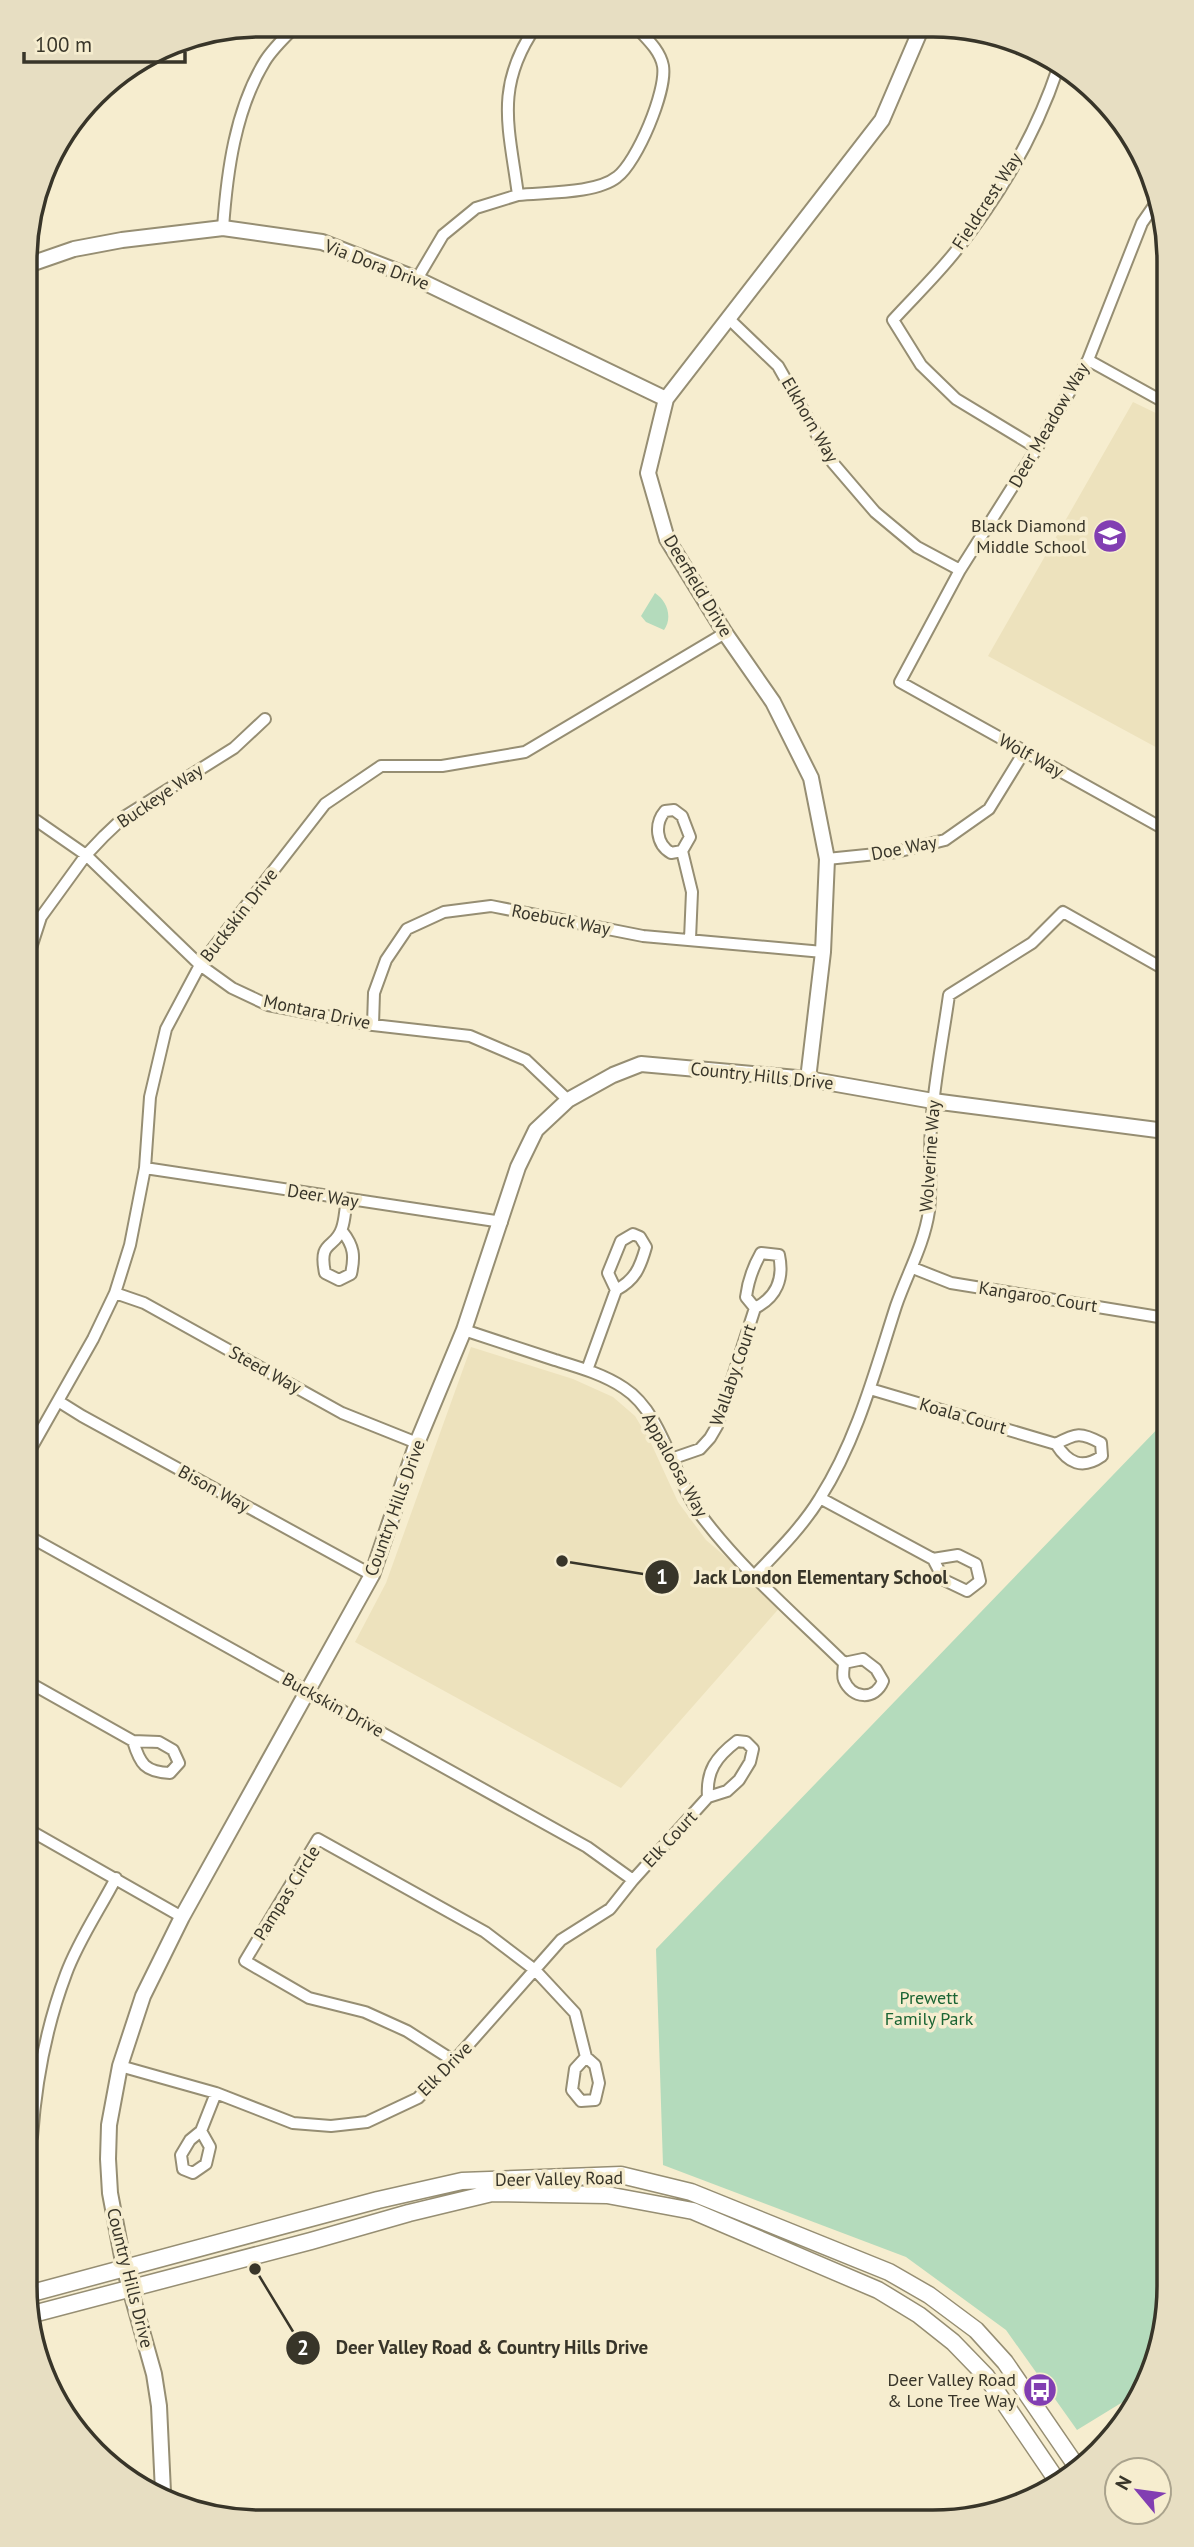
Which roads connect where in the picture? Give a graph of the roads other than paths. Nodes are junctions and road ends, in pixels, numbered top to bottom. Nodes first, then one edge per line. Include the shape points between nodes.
1 (284, 37) edge
2 (529, 37) edge
3 (645, 37) edge
4 (917, 37) edge
5 (1056, 74) edge
6 (518, 195) junction
7 (1151, 210) edge
8 (223, 228) junction
9 (37, 262) edge
10 (418, 279) junction
11 (728, 318) junction
12 (1087, 360) junction
13 (1157, 398) edge
14 (666, 399) junction
15 (1037, 448) junction
16 (960, 570) junction
17 (725, 633) junction
18 (900, 682) joint
19 (265, 719) dead end
20 (1024, 752) junction
21 (37, 821) edge
22 (1157, 825) edge
23 (682, 851) dead end
24 (86, 855) junction
25 (827, 859) junction
26 (37, 929) edge
27 (690, 939) junction
28 (823, 952) junction
29 (200, 965) junction
30 (1157, 965) edge
31 (373, 1025) junction
32 (807, 1079) junction
33 (568, 1100) junction
34 (933, 1101) junction
35 (1157, 1130) edge
36 (145, 1168) junction
37 (347, 1200) junction
38 (502, 1222) junction
39 (342, 1231) dead end
40 (913, 1268) junction
41 (616, 1290) junction
42 (115, 1293) junction
43 (755, 1308) junction
44 (1157, 1317) edge
45 (464, 1330) junction
46 (587, 1370) junction
47 (870, 1389) junction
48 (58, 1401) junction
49 (37, 1438) edge
50 (418, 1443) junction
51 (1056, 1444) dead end
52 (671, 1460) junction
53 (820, 1498) junction
54 (37, 1541) edge
55 (933, 1559) dead end
56 (372, 1575) junction
57 (755, 1575) junction
58 (844, 1663) dead end
59 (37, 1687) edge
60 (309, 1691) junction
61 (133, 1741) dead end
62 (708, 1797) junction
63 (37, 1834) edge
64 (116, 1878) junction
65 (632, 1880) junction
66 (181, 1917) junction
67 (535, 1970) junction
68 (586, 2057) dead end
69 (454, 2061) junction
70 (120, 2066) junction
71 (37, 2074) edge
72 (216, 2093) junction
73 (201, 2132) dead end
74 (124, 2267) junction
75 (131, 2288) junction
76 (37, 2292) edge
77 (39, 2312) edge
78 (1073, 2461) edge
79 (1053, 2475) edge
80 (163, 2487) edge

1 - 8 street via 252,86 231,157
2 - 6 street via 517,56 507,106
3 - 6 street via 663,66 661,88 641,146 617,178 597,187
4 - 11 street, Deerfield Drive via 882,120
5 - 15 street, Fieldcrest Way via 1046,105 1006,179 955,252 893,320 921,365 956,399
6 - 10 street via 476,208 443,235
7 - 12 street, Deer Meadow Way
8 - 9 street, Via Dora Drive via 121,240
8 - 10 street, Via Dora Drive via 322,243
10 - 14 street, Via Dora Drive
11 - 14 street, Deerfield Drive
11 - 16 street, Elkhorn Way via 778,366 833,463 875,512 917,547
12 - 13 street
12 - 15 street, Deer Meadow Way
14 - 17 street, Deerfield Drive via 648,473 667,539
15 - 16 street, Deer Meadow Way
16 - 18 street, Deer Meadow Way
17 - 25 street, Deerfield Drive via 772,702 811,778
17 - 29 street, Buckskin Drive via 526,752 442,766 381,766 325,804
18 - 20 street, Wolf Way
19 - 24 street, Buckeye Way via 234,748 124,817
20 - 22 street, Wolf Way
20 - 25 street, Doe Way via 989,808 945,840 896,852
21 - 24 street, Montara Drive
23 - 27 street via 692,892
24 - 26 street, Buckeye Way
24 - 29 street, Montara Drive
25 - 28 street, Deerfield Drive
27 - 28 street, Roebuck Way
27 - 31 street, Roebuck Way via 643,936 491,906 444,912 407,929 386,960 374,993
28 - 32 street, Deerfield Drive
29 - 31 street, Montara Drive via 232,988 268,1005
29 - 36 street, Buckskin Drive via 166,1029 150,1097
30 - 34 street, Wolverine Way via 1063,912 1031,943 949,995
31 - 33 street, Montara Drive via 471,1036 526,1060
32 - 33 street, Country Hills Drive via 641,1064
32 - 34 street, Country Hills Drive
33 - 38 street, Country Hills Drive via 536,1130
34 - 35 street, Country Hills Drive
34 - 40 street, Wolverine Way via 929,1211
36 - 37 street, Deer Way
36 - 42 street, Buckskin Drive
37 - 38 street, Deer Way
37 - 39 street
38 - 45 street, Country Hills Drive
40 - 44 street, Kangaroo Court via 951,1283
40 - 47 street, Wolverine Way
41 - 41 street via 630,1283 641,1266 646,1247 633,1234 621,1241 608,1273
41 - 46 street
42 - 48 street, Buckskin Drive
42 - 50 street, Steed Way via 144,1303 342,1413
43 - 43 street, Wallaby Court via 768,1301 777,1288 782,1269 779,1255 761,1253 756,1263 746,1297
43 - 52 street, Wallaby Court via 717,1426 700,1449
45 - 46 street, Appaloosa Way
45 - 50 street, Country Hills Drive
46 - 52 street, Appaloosa Way via 626,1389 639,1402 653,1420
47 - 51 street, Koala Court
47 - 53 street, Wolverine Way
48 - 49 street, Buckskin Drive
48 - 56 street, Bison Way
50 - 56 street, Country Hills Drive
52 - 57 street, Appaloosa Way via 698,1510
53 - 55 street
53 - 57 street, Wolverine Way
54 - 60 street, Buckskin Drive
56 - 60 street, Country Hills Drive
57 - 58 street, Appaloosa Way
59 - 61 street
60 - 65 street, Buckskin Drive via 587,1847
60 - 66 street, Country Hills Drive
62 - 62 street, Elk Court via 727,1791 739,1780 753,1749 746,1742 737,1741 713,1766 707,1780
62 - 65 street, Elk Court
63 - 64 street
64 - 66 street
64 - 71 street via 66,1971
65 - 67 street, Elk Drive via 610,1909 561,1940
66 - 70 street, Country Hills Drive via 143,1996
67 - 68 street via 575,2013
67 - 69 street, Elk Drive
67 - 69 street, Pampas Circle via 485,1932 318,1839 245,1961 309,1998 365,2012 407,2031
69 - 72 street, Elk Drive via 418,2098 367,2122 331,2126 293,2123
70 - 72 street, Elk Drive
70 - 74 street, Country Hills Drive via 108,2159
72 - 73 street
74 - 75 street, Country Hills Drive
74 - 76 main road, Deer Valley Road
74 - 78 main road, Deer Valley Road via 462,2181 621,2175 691,2192 889,2273 929,2295 976,2330 1005,2362
75 - 77 main road, Deer Valley Road
75 - 79 main road, Deer Valley Road via 492,2193 607,2195 693,2211 877,2290 919,2315 986,2376
75 - 80 street, Country Hills Drive via 159,2406

